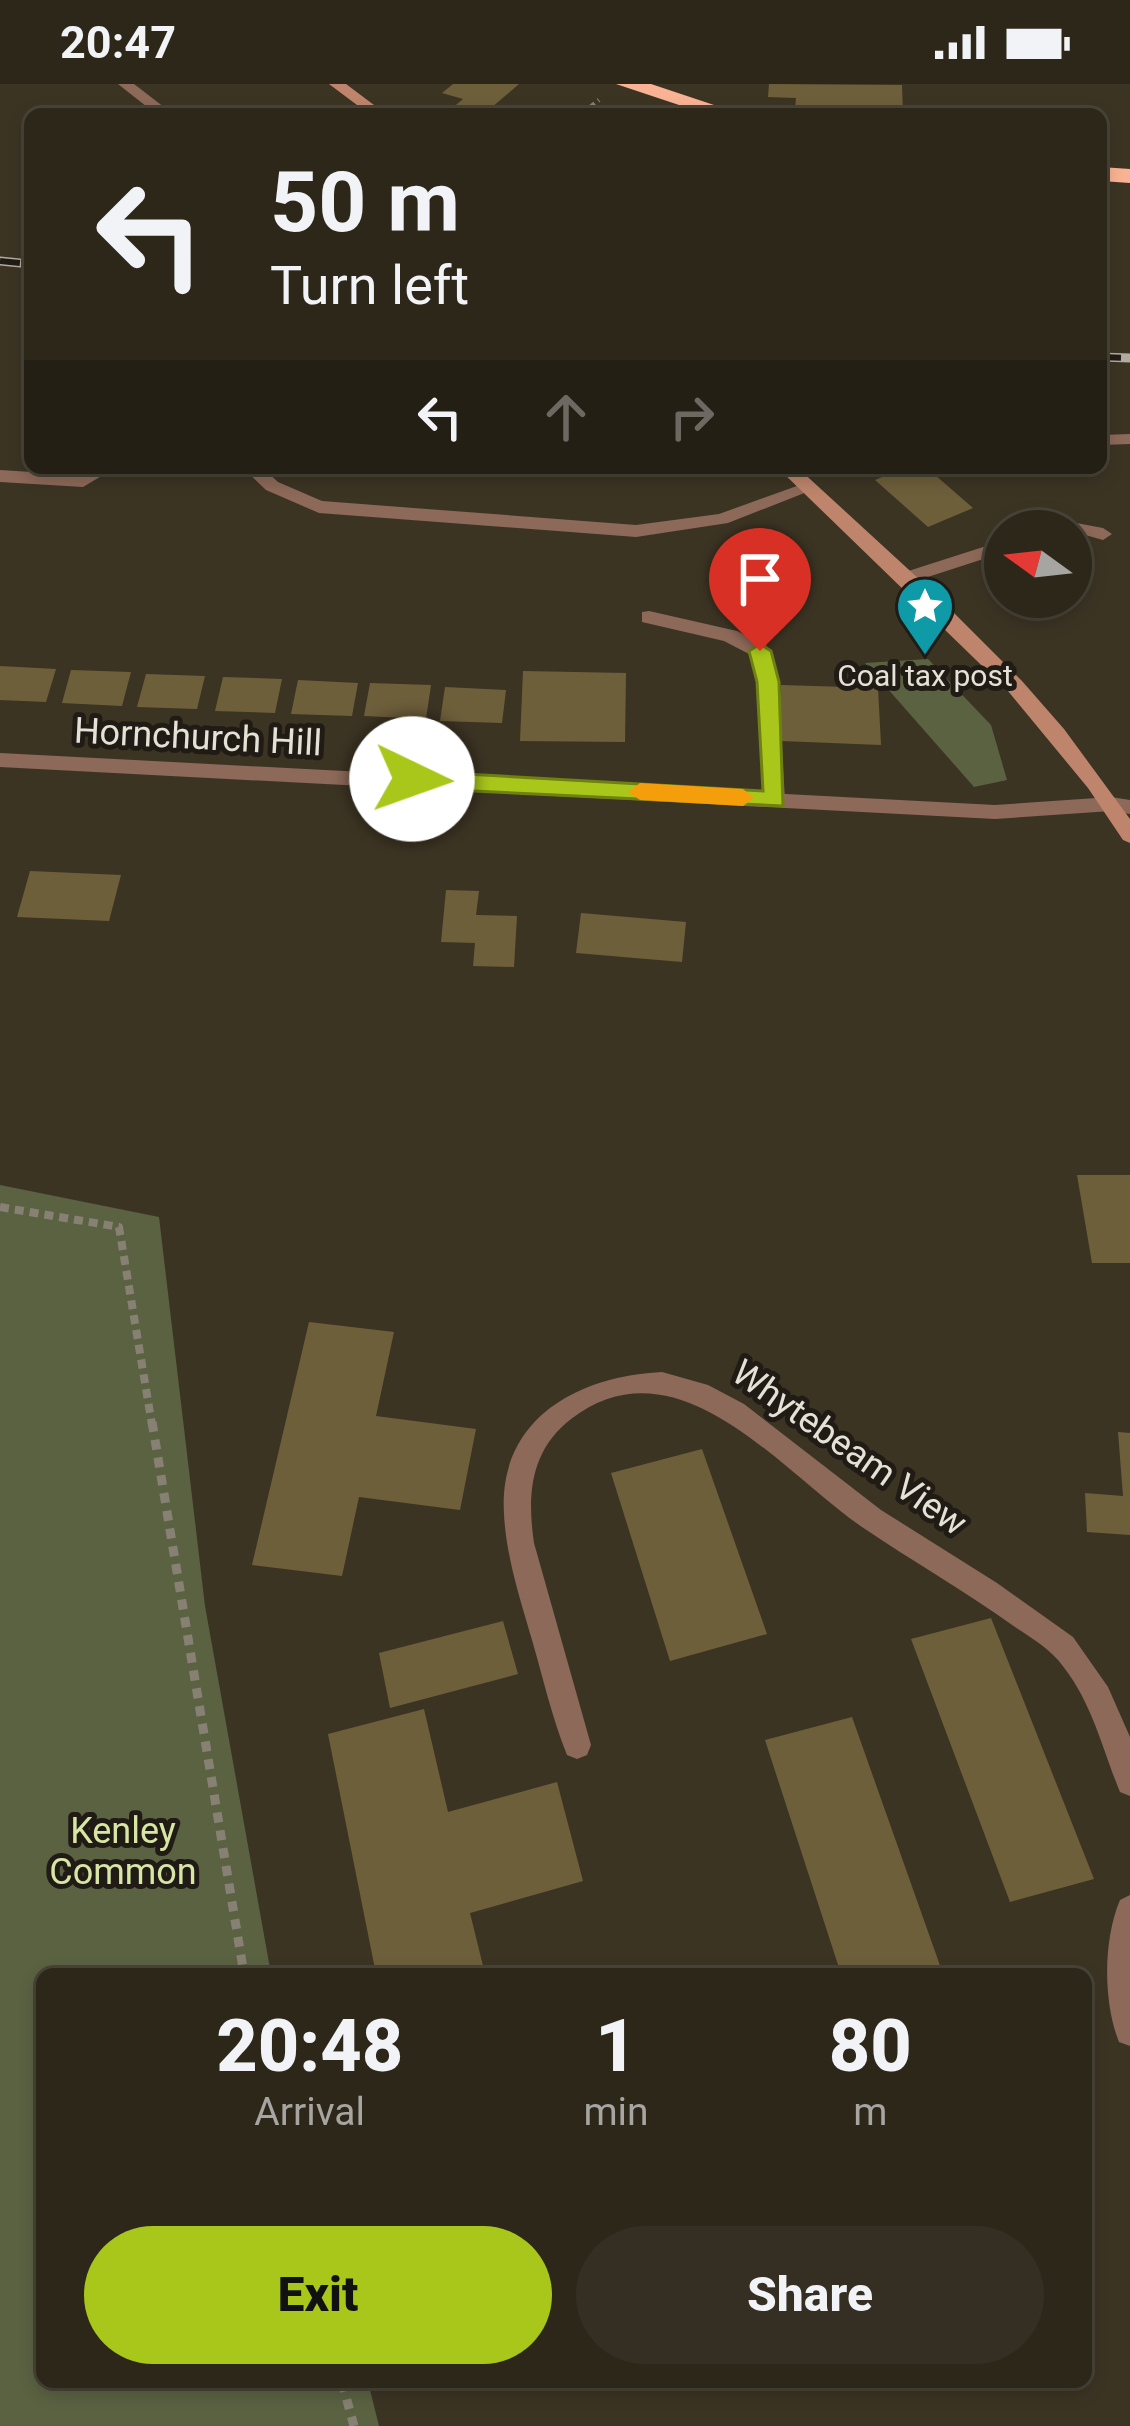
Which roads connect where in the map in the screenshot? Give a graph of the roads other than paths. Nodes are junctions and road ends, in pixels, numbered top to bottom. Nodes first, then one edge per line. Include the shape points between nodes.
1 (125, 84) edge
2 (336, 84) edge
3 (627, 84) edge
4 (158, 108) edge
5 (370, 108) edge
6 (709, 108) edge
7 (96, 474) edge
8 (259, 474) edge
9 (793, 474) edge
10 (0, 476) edge
11 (808, 488) junction
12 (1092, 532) edge
13 (1103, 534) dead end
14 (984, 552) edge
15 (903, 579) junction
16 (649, 617) dead end
17 (0, 760) edge
18 (775, 800) junction
19 (1121, 806) edge
20 (1130, 835) edge
21 (577, 1745) dead end
22 (1130, 1782) edge
23 (1130, 1910) edge
24 (1130, 2031) edge

1 - 4 street
2 - 5 street
3 - 6 highway
7 - 10 street via 82,482
8 - 11 street via 319,507 635,531 722,519
9 - 11 street
11 - 15 street
12 - 13 street
14 - 15 street
15 - 19 street
16 - 18 street via 760,651
17 - 18 street, Hornchurch Hill
18 - 19 street, Hornchurch Hill via 995,812
19 - 20 street
21 - 22 street, Whytebeam View via 518,1529 517,1489 527,1453 569,1405 601,1388 656,1382 715,1396 870,1518 978,1582 1066,1649 1120,1743
23 - 24 street via 1122,1976

